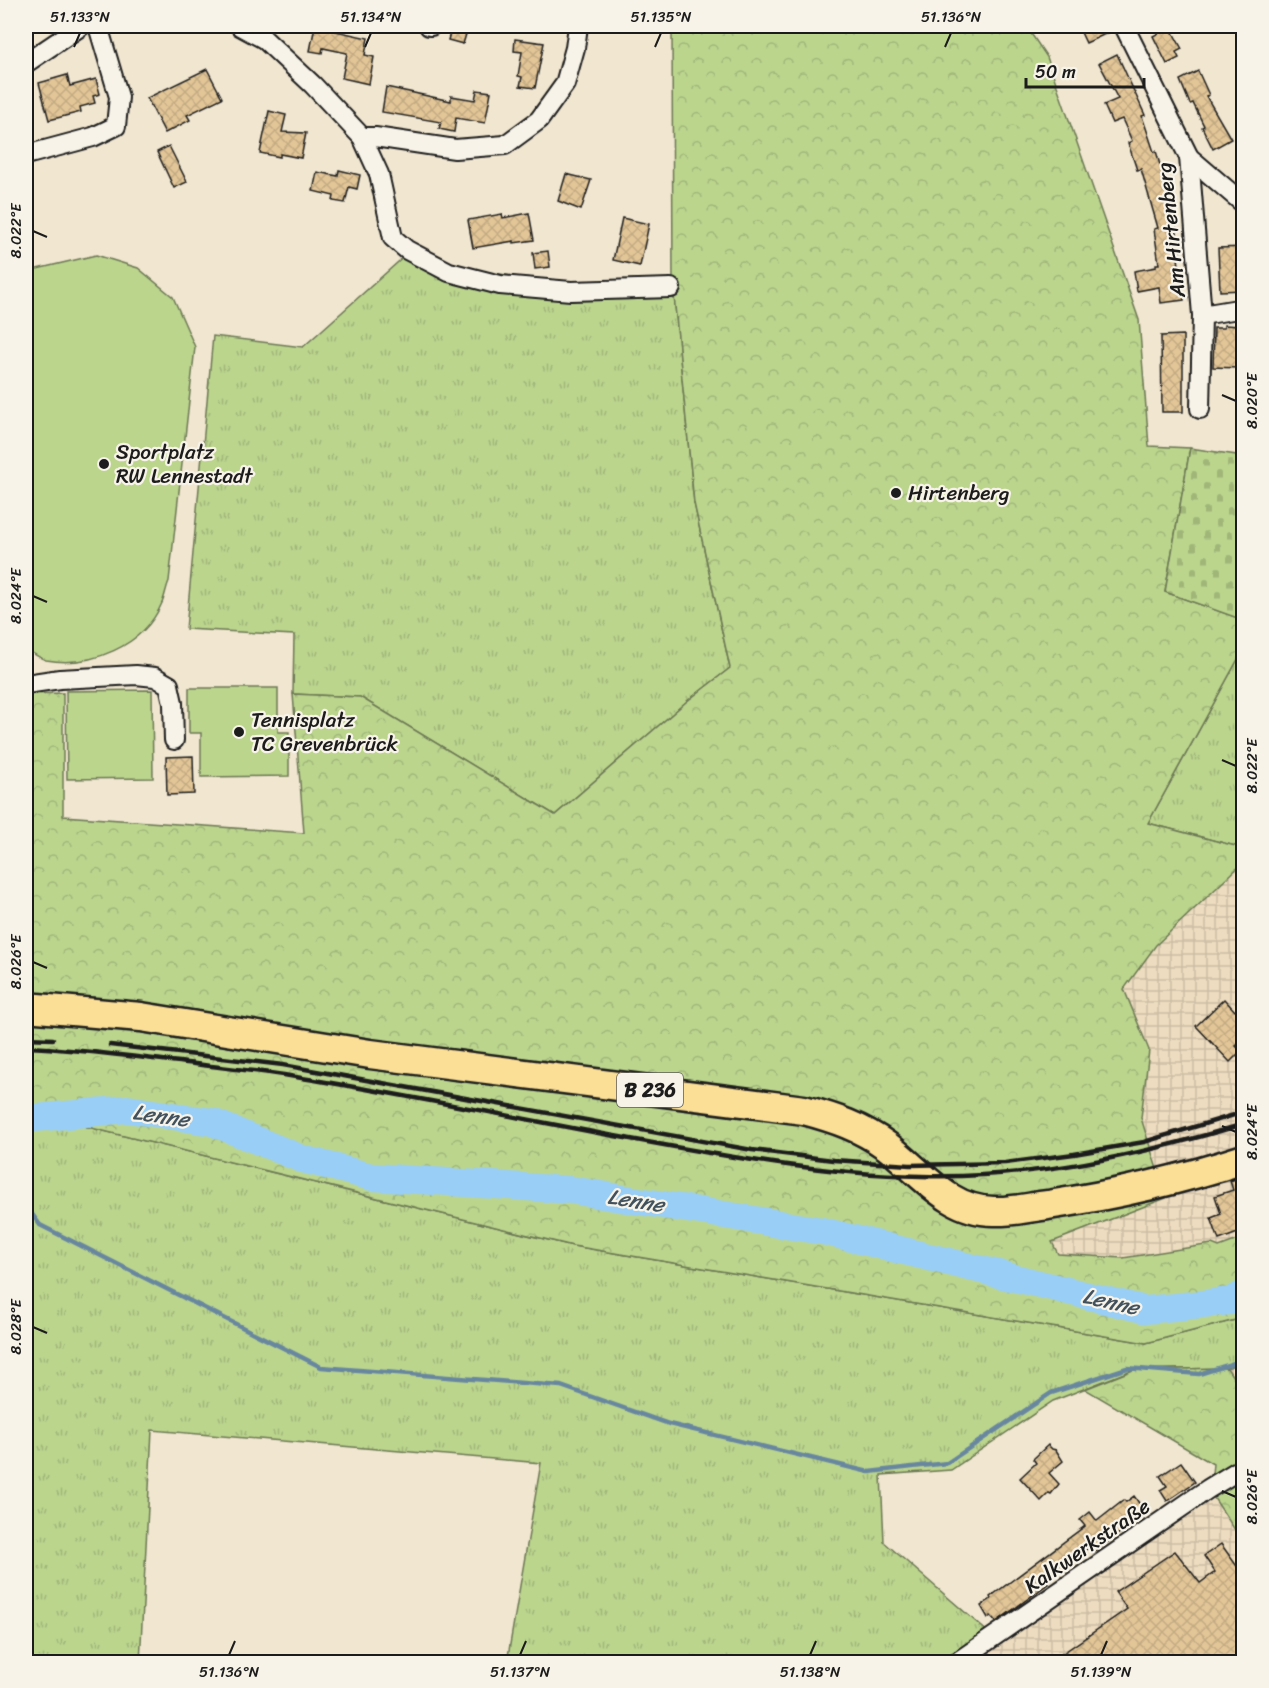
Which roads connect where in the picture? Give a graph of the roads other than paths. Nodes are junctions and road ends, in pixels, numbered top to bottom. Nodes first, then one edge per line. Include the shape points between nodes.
1 (81, 26) edge
2 (98, 26) edge
3 (240, 26) edge
4 (578, 26) edge
5 (1124, 26) edge
6 (26, 63) edge
7 (362, 137) junction
8 (26, 155) edge
9 (1189, 157) junction
10 (1244, 204) edge
11 (671, 288) dead end
12 (1244, 308) edge
13 (1202, 315) junction
14 (1200, 409) dead end
15 (26, 684) edge
16 (174, 740) dead end
17 (26, 1007) edge
18 (1244, 1159) edge
19 (1244, 1467) edge
20 (957, 1662) edge

1 - 6 street
2 - 8 street via 119,97 116,126 69,145
3 - 7 street via 264,39
4 - 7 street via 565,84 539,120 505,145 455,149
5 - 9 street, Am Hirtenberg
7 - 11 street via 379,174 393,238 449,272 500,285 571,291
9 - 10 street
9 - 13 street, Am Hirtenberg
12 - 13 street
13 - 14 street, Am Hirtenberg
15 - 16 street via 60,679 155,677 169,685
17 - 18 main road, B 236 via 141,1017 370,1054 804,1110 848,1123 886,1146 946,1195 983,1210 1004,1211 1108,1194
19 - 20 street, Kalkwerkstraße

